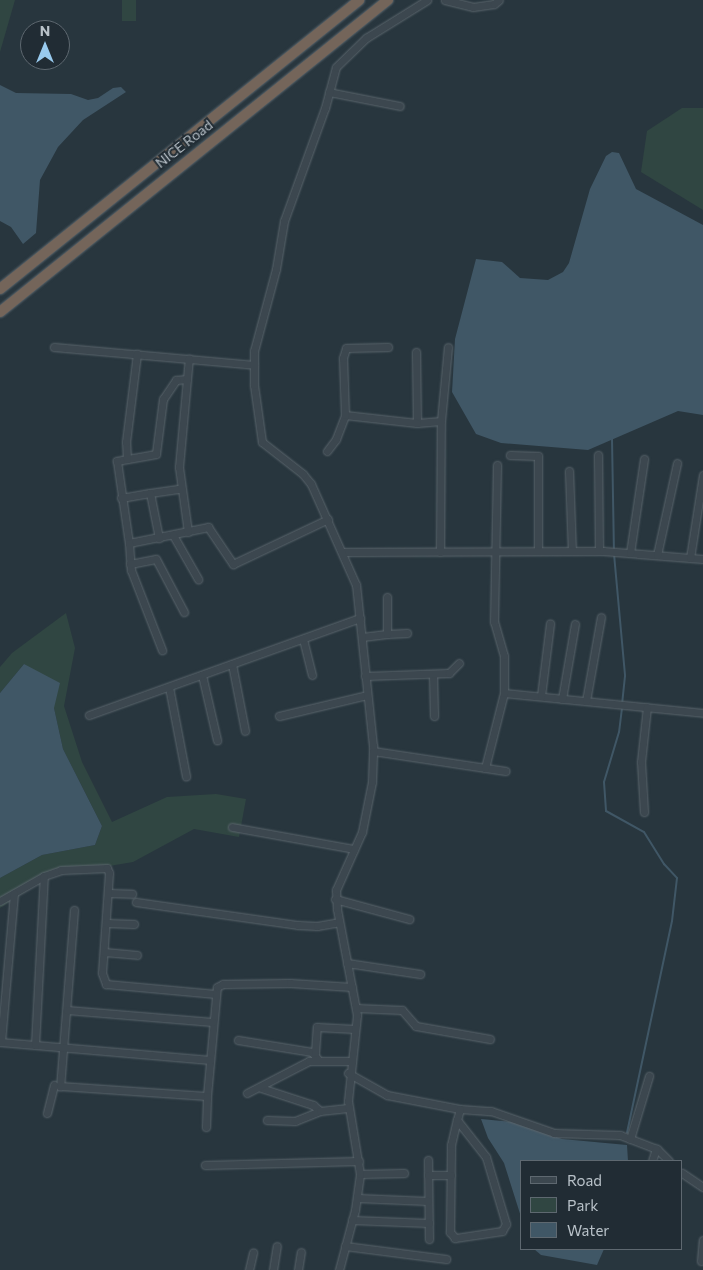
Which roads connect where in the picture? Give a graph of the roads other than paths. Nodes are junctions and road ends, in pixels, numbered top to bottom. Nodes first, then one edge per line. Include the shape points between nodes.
1 (359, 0) edge
2 (388, 0) edge
3 (427, 0) edge
4 (445, 0) edge
5 (499, 0) edge
6 (329, 92) junction
7 (400, 106) dead end
8 (0, 289) edge
9 (0, 312) edge
10 (54, 347) dead end
11 (448, 347) dead end
12 (388, 348) dead end
13 (416, 352) dead end
14 (137, 354) junction
15 (189, 358) junction
16 (254, 365) junction
17 (187, 379) junction
18 (345, 415) junction
19 (441, 421) junction
20 (417, 423) junction
21 (327, 450) dead end
22 (510, 455) dead end
23 (598, 455) dead end
24 (644, 459) dead end
25 (127, 460) junction
26 (677, 463) dead end
27 (497, 465) dead end
28 (569, 471) dead end
29 (703, 475) edge
30 (180, 488) junction
31 (150, 493) junction
32 (121, 498) junction
33 (328, 519) junction
34 (188, 532) junction
35 (173, 535) junction
36 (159, 538) junction
37 (129, 543) junction
38 (496, 551) junction
39 (538, 551) junction
40 (572, 551) junction
41 (599, 551) junction
42 (342, 552) junction
43 (440, 552) junction
44 (630, 553) junction
45 (657, 556) junction
46 (690, 558) junction
47 (703, 559) edge
48 (130, 564) junction
49 (198, 579) dead end
50 (387, 597) dead end
51 (184, 612) dead end
52 (601, 617) dead end
53 (360, 618) junction
54 (550, 624) dead end
55 (575, 624) dead end
56 (407, 633) dead end
57 (387, 634) junction
58 (362, 637) junction
59 (303, 639) junction
60 (162, 650) dead end
61 (459, 663) dead end
62 (232, 664) junction
63 (433, 674) junction
64 (202, 675) junction
65 (312, 675) dead end
66 (365, 676) junction
67 (169, 687) junction
68 (504, 693) junction
69 (367, 695) junction
70 (541, 696) junction
71 (562, 699) junction
72 (586, 701) junction
73 (648, 707) junction
74 (703, 713) edge
75 (89, 715) dead end
76 (278, 716) dead end
77 (434, 716) dead end
78 (245, 731) dead end
79 (217, 740) dead end
80 (373, 750) junction
81 (485, 768) junction
82 (506, 771) dead end
83 (186, 776) dead end
84 (644, 812) dead end
85 (232, 827) dead end
86 (354, 849) junction
87 (44, 876) junction
88 (108, 893) junction
89 (14, 894) junction
90 (132, 894) dead end
91 (336, 899) junction
92 (0, 902) edge
93 (136, 902) dead end
94 (74, 910) dead end
95 (409, 919) dead end
96 (339, 922) junction
97 (106, 923) junction
98 (134, 924) dead end
99 (104, 952) junction
100 (138, 955) dead end
101 (347, 963) junction
102 (420, 974) dead end
103 (352, 987) junction
104 (216, 994) junction
105 (356, 1008) junction
106 (67, 1010) junction
107 (213, 1022) junction
108 (355, 1030) junction
109 (490, 1039) dead end
110 (238, 1040) dead end
111 (1, 1042) edge
112 (35, 1045) junction
113 (64, 1048) junction
114 (314, 1053) junction
115 (210, 1060) junction
116 (319, 1061) junction
117 (350, 1061) junction
118 (348, 1073) junction
119 (649, 1076) dead end
120 (54, 1085) dead end
121 (261, 1088) junction
122 (246, 1094) dead end
123 (208, 1096) junction
124 (348, 1108) junction
125 (460, 1109) junction
126 (320, 1111) junction
127 (47, 1113) dead end
128 (267, 1120) dead end
129 (457, 1120) junction
130 (206, 1126) dead end
131 (630, 1139) junction
132 (656, 1148) junction
133 (428, 1160) dead end
134 (652, 1160) edge
135 (668, 1160) edge
136 (359, 1161) junction
137 (204, 1165) dead end
138 (360, 1174) junction
139 (404, 1174) dead end
140 (683, 1174) edge
141 (428, 1175) junction
142 (451, 1175) junction
143 (703, 1187) edge
144 (357, 1198) junction
145 (428, 1201) junction
146 (352, 1220) junction
147 (429, 1223) junction
148 (429, 1239) dead end
149 (703, 1240) edge
150 (277, 1246) dead end
151 (345, 1246) junction
152 (252, 1252) dead end
153 (301, 1252) dead end
154 (446, 1258) dead end
155 (701, 1261) dead end
156 (249, 1270) edge
157 (273, 1270) edge
158 (298, 1270) edge
159 (339, 1270) edge

1 - 8 highway, NICE Road
2 - 9 highway, NICE Road
3 - 6 street via 366,38 336,66
4 - 5 street via 473,7 494,4
6 - 7 street
6 - 16 street via 284,221 276,269 257,331
10 - 14 street
11 - 19 street
12 - 18 street via 346,348 343,358
13 - 20 street
14 - 15 street
14 - 25 street via 126,442
15 - 16 street
15 - 17 street
16 - 33 street via 262,442 303,474
17 - 25 street via 176,380 163,399 156,454
17 - 30 street
18 - 20 street
18 - 21 street via 336,439
19 - 20 street
19 - 43 street
22 - 39 street via 538,456
23 - 41 street
24 - 44 street
25 - 32 street via 117,461
26 - 45 street
27 - 38 street
28 - 40 street
29 - 46 street
30 - 31 street
30 - 34 street
31 - 32 street
31 - 36 street
32 - 37 street
33 - 34 street via 233,564 208,527
33 - 42 street
34 - 35 street
35 - 36 street
35 - 49 street
36 - 37 street
37 - 48 street
38 - 39 street
38 - 43 street
38 - 68 street via 494,622 504,656
39 - 40 street
40 - 41 street
41 - 44 street
42 - 43 street
42 - 53 street via 356,584
44 - 45 street
45 - 46 street
46 - 47 street
48 - 51 street via 156,559
48 - 60 street
50 - 57 street
52 - 72 street
53 - 58 street
53 - 59 street
54 - 70 street
55 - 71 street
56 - 57 street
57 - 58 street
58 - 66 street
59 - 62 street
59 - 65 street
61 - 63 street via 449,673
62 - 64 street
62 - 78 street
63 - 66 street
63 - 77 street
64 - 67 street
64 - 79 street
66 - 69 street
67 - 75 street
67 - 83 street
68 - 70 street
68 - 81 street
69 - 76 street
69 - 80 street
70 - 71 street
71 - 72 street
72 - 73 street
73 - 74 street
73 - 84 street via 641,762
80 - 81 street
80 - 86 street via 368,808
81 - 82 street
85 - 86 street
86 - 91 street via 342,873
87 - 88 street via 61,870 107,868
87 - 89 street
87 - 112 street
88 - 90 street
88 - 97 street
89 - 92 street
89 - 111 street
91 - 95 street
91 - 96 street
93 - 96 street via 298,925
94 - 106 street
96 - 101 street
97 - 98 street
97 - 99 street
99 - 100 street
99 - 104 street via 102,977 106,984
101 - 102 street
101 - 103 street
103 - 104 street via 290,983 223,984 216,987
103 - 105 street
104 - 107 street
105 - 108 street
105 - 109 street via 402,1010 416,1026
106 - 107 street
106 - 113 street
107 - 115 street
108 - 114 street via 317,1027
108 - 117 street
110 - 114 street
111 - 112 street
112 - 113 street
113 - 115 street
113 - 123 street via 60,1086
114 - 116 street
115 - 123 street
116 - 117 street
116 - 121 street via 298,1065
117 - 118 street
118 - 124 street
118 - 125 street via 386,1095
119 - 131 street
120 - 127 street
121 - 122 street
121 - 126 street via 271,1094 313,1105
123 - 130 street
124 - 126 street
124 - 136 street
125 - 129 street
125 - 131 street via 491,1111 554,1133 581,1132
126 - 128 street via 295,1121
129 - 142 street via 451,1145
129 - 142 street via 486,1157 505,1228 452,1237
131 - 132 street
132 - 134 street
132 - 135 street
133 - 141 street
136 - 137 street
136 - 138 street
138 - 139 street
138 - 144 street
140 - 143 street
141 - 142 street
141 - 145 street
144 - 145 street
144 - 146 street
145 - 147 street
146 - 147 street
146 - 151 street
147 - 148 street
149 - 155 street
150 - 157 street
151 - 154 street
151 - 159 street
152 - 156 street
153 - 158 street

